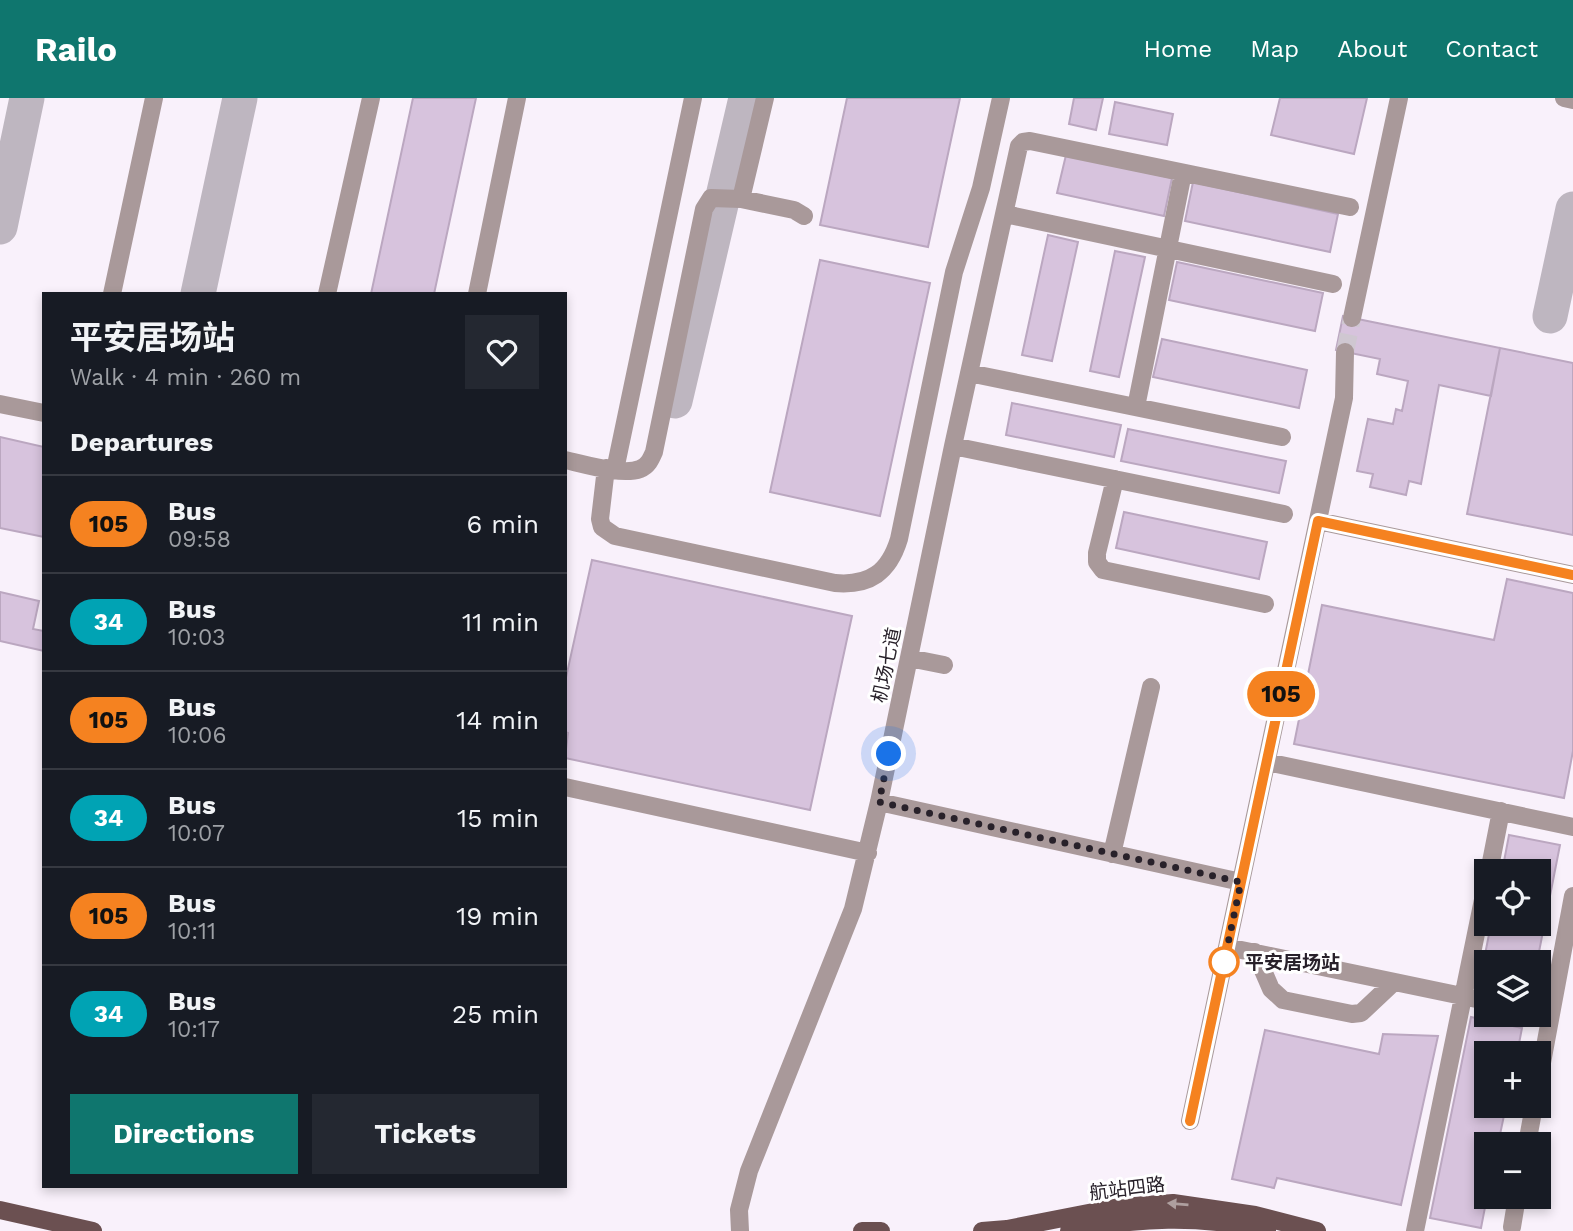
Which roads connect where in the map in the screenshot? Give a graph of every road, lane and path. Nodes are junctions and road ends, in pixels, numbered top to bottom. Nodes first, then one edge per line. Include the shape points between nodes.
1 (154, 98) edge
2 (371, 98) edge
3 (517, 98) edge
4 (693, 98) edge
5 (765, 98) edge
6 (1000, 98) edge
7 (1399, 98) edge
8 (1564, 98) edge
9 (1573, 100) edge
10 (1183, 173) junction
11 (741, 199) junction
12 (1350, 207) dead end
13 (1005, 214) junction
14 (804, 216) dead end
15 (1168, 249) junction
16 (1333, 284) dead end
17 (112, 292) edge
18 (327, 292) edge
19 (477, 292) edge
20 (1352, 318) tunnel mouth
21 (1345, 352) tunnel mouth
22 (968, 373) junction
23 (0, 404) edge
24 (1136, 407) junction
25 (42, 414) edge
26 (1282, 437) dead end
27 (953, 446) junction
28 (567, 460) edge
29 (610, 469) junction
30 (1115, 479) junction
31 (1284, 514) dead end
32 (1318, 521) junction
33 (1573, 575) edge
34 (1265, 604) dead end
35 (909, 658) junction
36 (944, 665) dead end
37 (1151, 687) dead end
38 (1267, 762) junction
39 (567, 787) edge
40 (879, 802) junction
41 (1501, 811) junction
42 (1573, 827) edge
43 (868, 853) junction
44 (1112, 854) junction
45 (1492, 859) edge
46 (1241, 882) junction
47 (1573, 896) edge
48 (1475, 936) edge
49 (1227, 947) junction
50 (1255, 953) junction
51 (1394, 982) junction
52 (1551, 989) edge
53 (1463, 996) junction
54 (1474, 998) edge
55 (1190, 1121) dead end
56 (1515, 1209) edge
57 (0, 1210) edge
58 (1512, 1227) dead end
59 (93, 1231) edge
60 (740, 1231) edge
61 (862, 1231) edge
62 (881, 1231) edge
63 (982, 1231) edge
64 (1069, 1231) edge
65 (1267, 1231) edge
66 (1317, 1231) edge
67 (1415, 1231) edge

1 - 17 lane
2 - 18 lane
3 - 19 lane
4 - 29 lane
5 - 11 lane
6 - 29 lane via 981,188 954,272 899,539 882,571 860,583 835,583 615,536 602,527 600,519
7 - 20 lane
8 - 9 lane
10 - 12 lane
10 - 13 lane, 机场七道 via 1030,141 1019,146
10 - 15 lane
11 - 14 lane
11 - 29 lane via 711,198 704,209 654,452 642,469
13 - 15 lane
13 - 22 lane, 机场七道
15 - 16 lane
15 - 24 lane
21 - 32 lane via 1345,398
22 - 24 lane
22 - 27 lane, 机场七道
23 - 25 lane
24 - 26 lane
27 - 30 lane
27 - 35 lane, 机场七道
28 - 29 lane
30 - 31 lane
30 - 34 lane via 1097,553 1103,570
32 - 33 lane
32 - 38 lane
35 - 36 lane
35 - 40 lane, 机场七道
37 - 44 lane
38 - 41 lane
38 - 46 lane
39 - 43 lane
40 - 43 lane, 机场七道
40 - 44 lane
41 - 42 lane
41 - 45 lane
43 - 60 lane, 机场七道 via 853,909 749,1171 739,1210
44 - 46 lane
46 - 49 lane
47 - 52 lane
48 - 53 lane
49 - 50 lane
49 - 55 lane
50 - 51 lane
50 - 51 lane via 1271,989 1283,1000 1361,1013
51 - 53 lane
53 - 54 lane
53 - 67 lane
56 - 58 lane
57 - 59 main road
61 - 62 main road
66 -> 63 main road, 航站四路 via 1255,1215 1172,1203 1119,1207
64 - 65 main road, 航站四路 via 1172,1218

